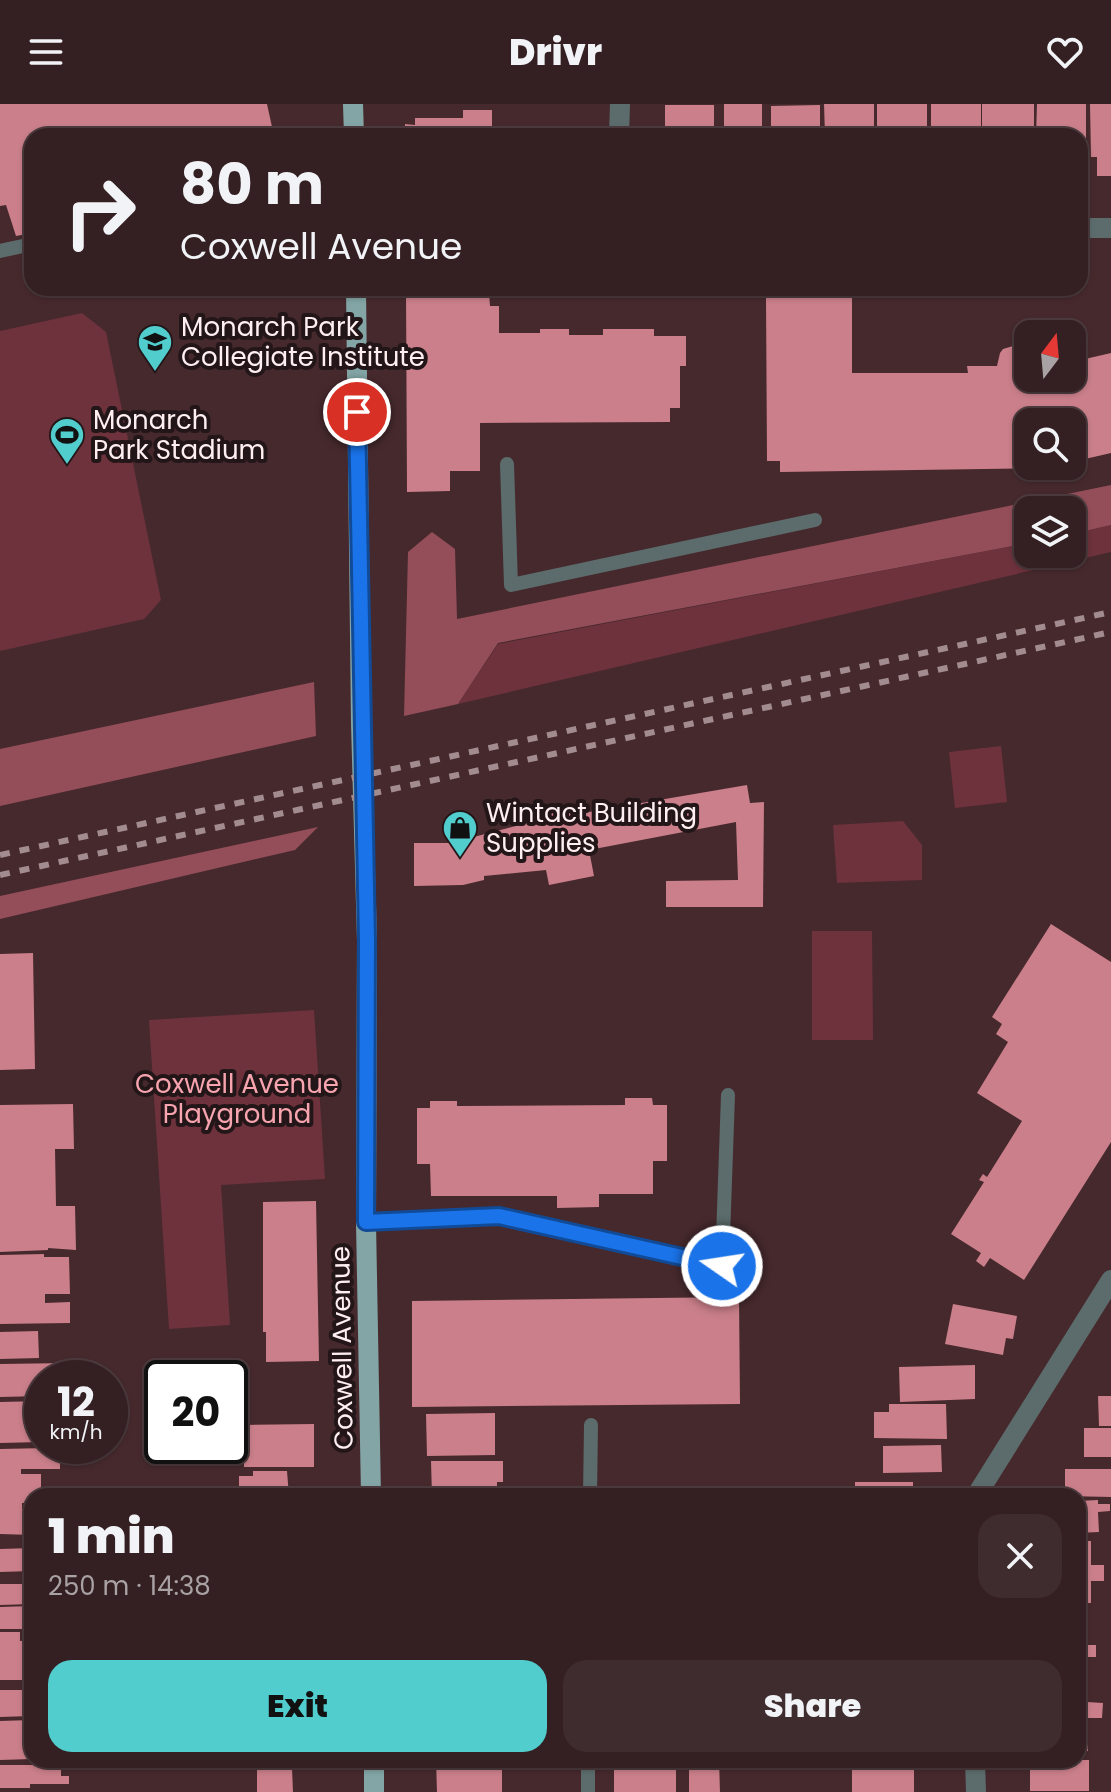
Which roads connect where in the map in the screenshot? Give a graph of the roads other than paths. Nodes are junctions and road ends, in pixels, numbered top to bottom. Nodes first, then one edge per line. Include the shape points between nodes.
1 (353, 104) edge
2 (620, 104) edge
3 (354, 128) edge
4 (619, 128) edge
5 (1088, 228) edge
6 (1111, 228) edge
7 (24, 246) edge
8 (0, 251) edge
9 (356, 296) edge
10 (507, 464) dead end
11 (815, 520) dead end
12 (728, 1095) dead end
13 (366, 1222) junction
14 (1111, 1280) edge
15 (591, 1425) dead end
16 (371, 1488) edge
17 (590, 1488) edge
18 (981, 1488) edge
19 (374, 1768) edge
20 (588, 1768) edge
21 (975, 1768) edge
22 (374, 1792) edge
23 (588, 1792) edge
24 (976, 1792) edge

1 - 3 main road
2 - 4 street
5 - 6 street
7 - 8 lane
9 - 13 main road, Coxwell Avenue via 367,940
10 - 11 lane via 511,585
12 - 13 lane via 722,1266 499,1216
13 - 16 main road, Coxwell Avenue
14 - 18 street
15 - 17 lane
19 - 22 main road
20 - 23 lane
21 - 24 street

